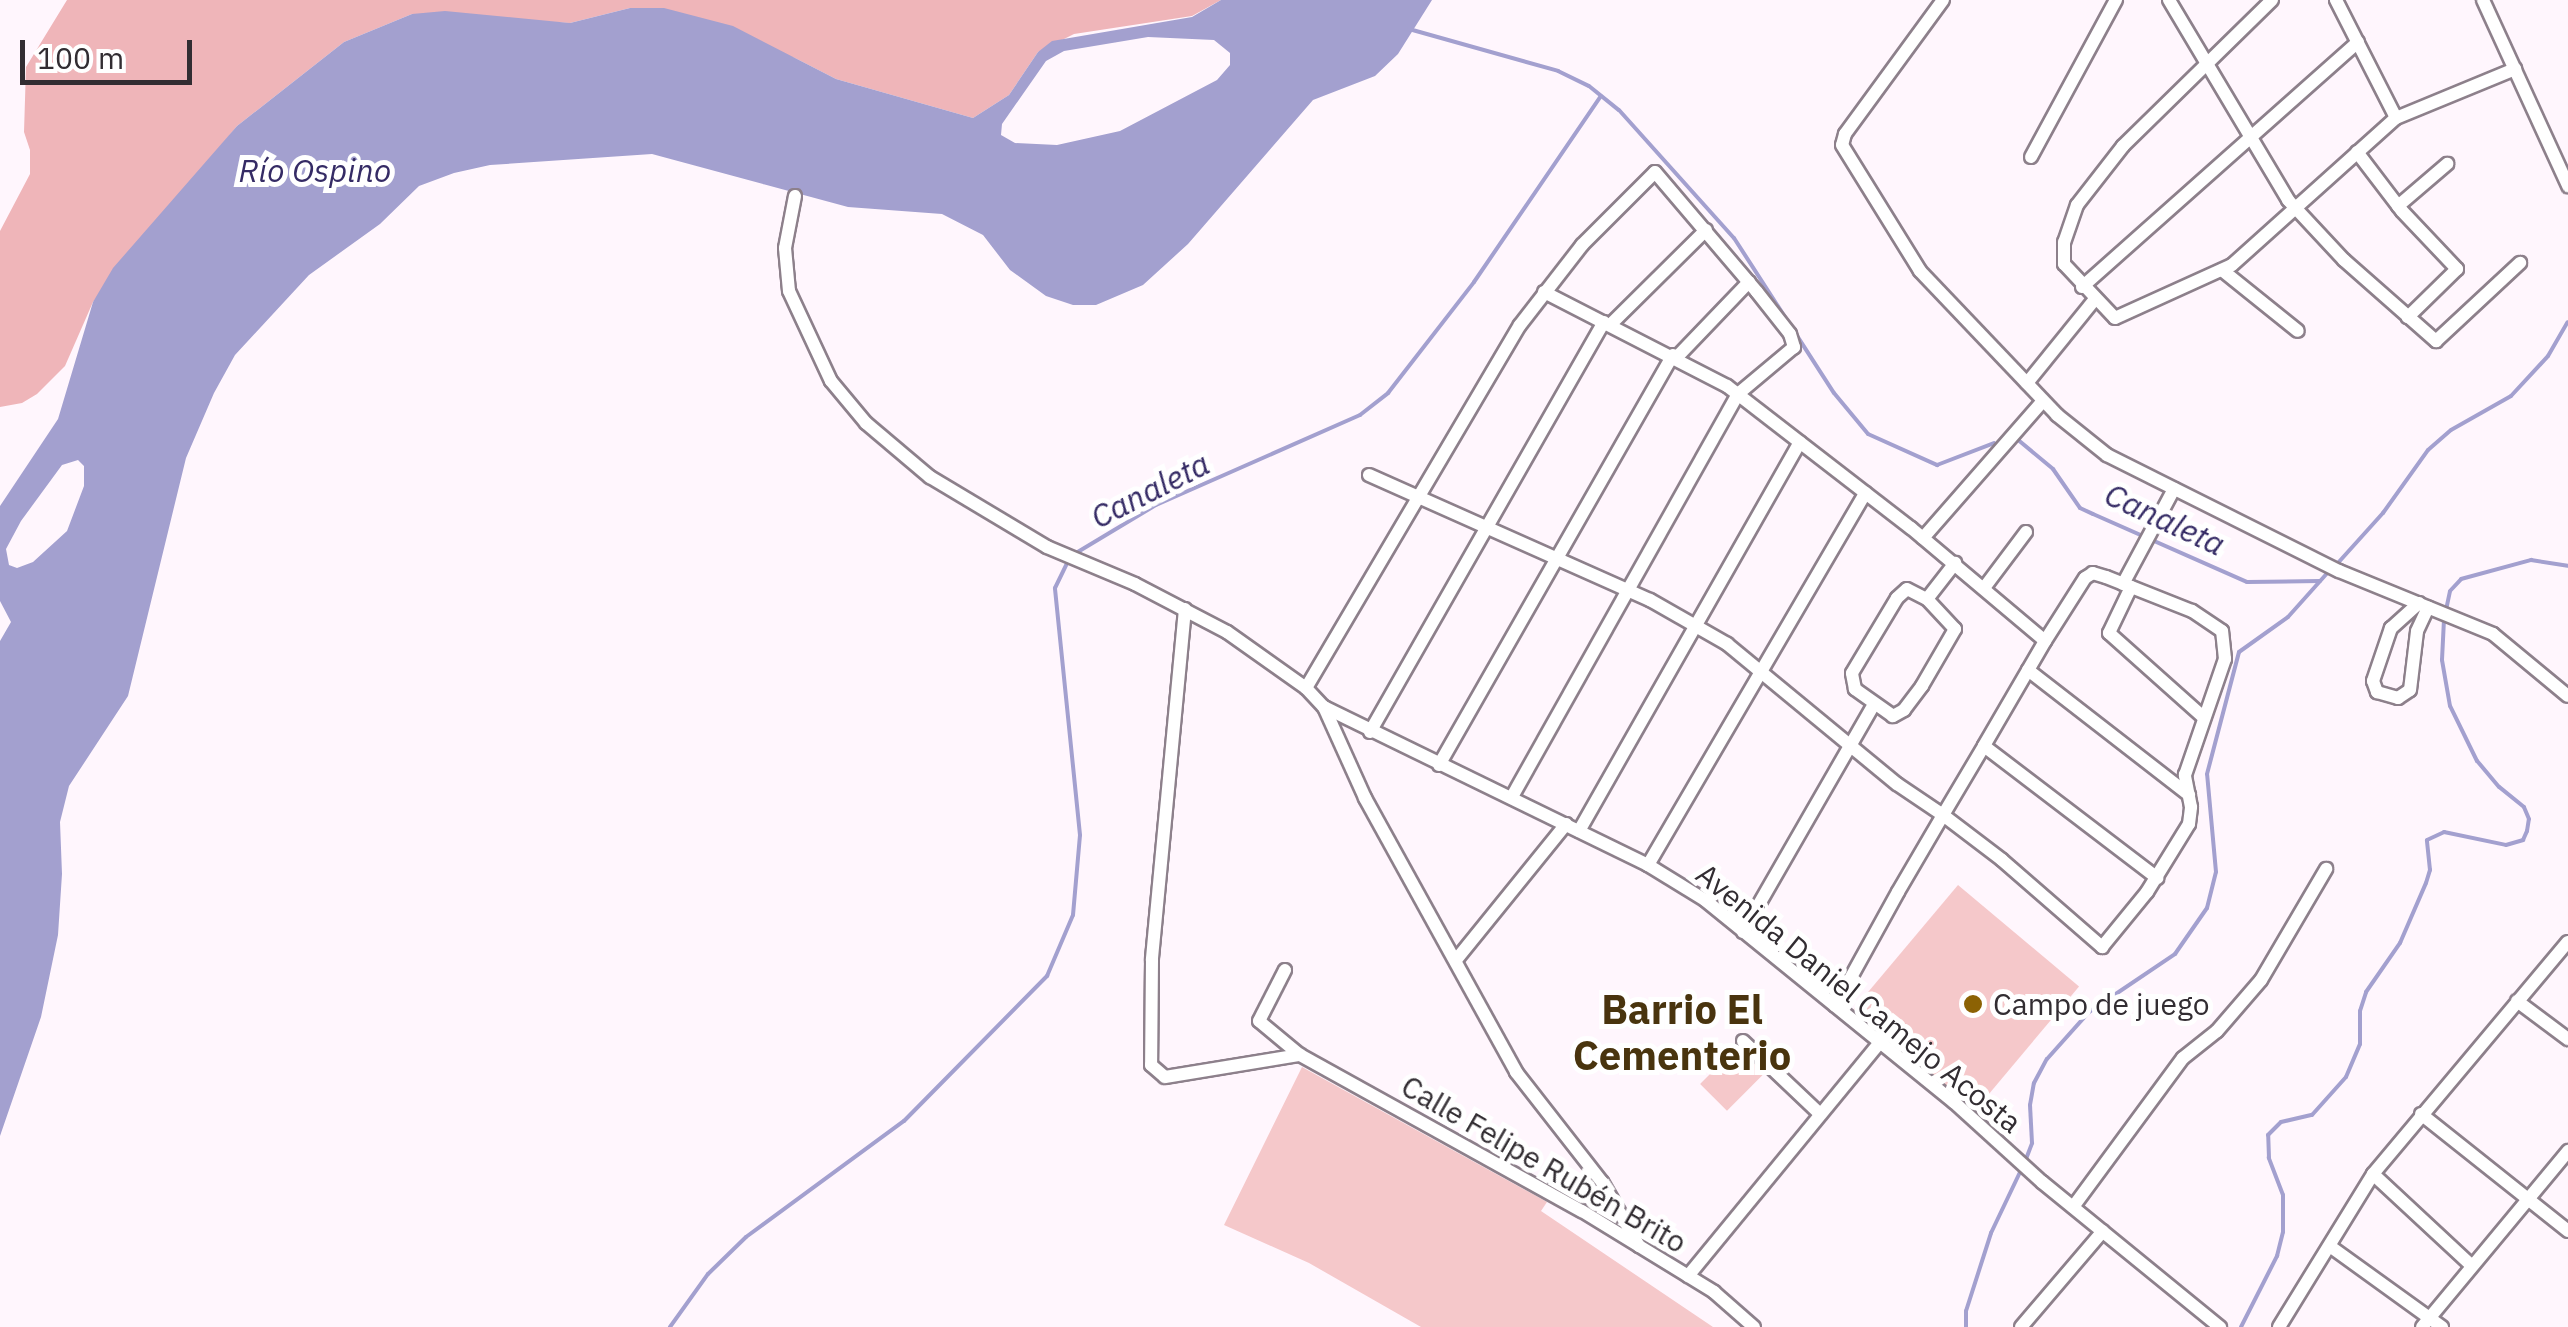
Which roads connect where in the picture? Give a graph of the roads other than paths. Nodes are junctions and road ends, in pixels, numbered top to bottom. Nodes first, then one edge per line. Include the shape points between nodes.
1 (1943, 0) edge
2 (2116, 0) edge
3 (2169, 0) edge
4 (2272, 0) edge
5 (2336, 0) edge
6 (2483, 0) edge
7 (2358, 42) junction
8 (2208, 65) junction
9 (2515, 69) junction
10 (2396, 118) junction
11 (2250, 138) junction
12 (2357, 152) junction
13 (2030, 157) dead end
14 (2447, 164) dead end
15 (2568, 186) edge
16 (795, 196) dead end
17 (2398, 206) junction
18 (2296, 209) junction
19 (1706, 230) junction
20 (2520, 262) dead end
21 (2222, 270) junction
22 (1749, 282) junction
23 (2082, 287) junction
24 (1544, 292) junction
25 (2095, 300) junction
26 (2408, 317) junction
27 (1607, 323) junction
28 (2298, 331) dead end
29 (1675, 356) junction
30 (2027, 383) junction
31 (1738, 394) junction
32 (2043, 401) junction
33 (1800, 442) junction
34 (1370, 475) dead end
35 (2174, 489) junction
36 (1864, 493) junction
37 (1420, 495) junction
38 (1486, 527) junction
39 (2026, 532) dead end
40 (1923, 538) junction
41 (1556, 560) junction
42 (1955, 564) junction
43 (2127, 585) junction
44 (1984, 588) junction
45 (1628, 592) junction
46 (1927, 599) junction
47 (1185, 609) junction
48 (2434, 610) junction
49 (1696, 626) junction
50 (2045, 641) junction
51 (1760, 670) junction
52 (2028, 670) junction
53 (1306, 688) junction
54 (2568, 696) edge
55 (1874, 706) junction
56 (1324, 707) junction
57 (2202, 716) junction
58 (1370, 732) junction
59 (1850, 745) junction
60 (1984, 746) junction
61 (1439, 765) junction
62 (2189, 796) junction
63 (1511, 798) junction
64 (1944, 816) junction
65 (1573, 828) junction
66 (1648, 865) junction
67 (2326, 869) dead end
68 (2157, 878) junction
69 (1743, 932) junction
70 (2568, 942) edge
71 (1456, 960) junction
72 (1285, 970) dead end
73 (2518, 1001) junction
74 (1835, 1006) junction
75 (2568, 1039) edge
76 (1742, 1041) dead end
77 (1880, 1042) junction
78 (1300, 1055) junction
79 (1820, 1114) junction
80 (2421, 1114) junction
81 (2568, 1151) edge
82 (2373, 1174) junction
83 (2529, 1198) junction
84 (2072, 1207) junction
85 (2102, 1231) junction
86 (2568, 1231) edge
87 (1639, 1246) junction
88 (2330, 1247) junction
89 (2472, 1266) junction
90 (1688, 1276) junction
91 (2426, 1322) edge
92 (1754, 1327) edge
93 (2022, 1327) edge
94 (2220, 1327) edge
95 (2279, 1327) edge
96 (2442, 1327) edge

1 - 30 street via 1842,145 1920,271
2 - 13 street
3 - 8 street
4 - 8 street
5 - 7 street
6 - 9 street
7 - 10 street
7 - 11 street
8 - 11 street
8 - 23 street via 2122,146 2077,205 2062,256
9 - 10 street
9 - 15 street
10 - 12 street
11 - 18 street
11 - 23 street
12 - 17 street
12 - 18 street
14 - 17 street
16 - 47 street via 786,279 814,351 844,399 930,477 1069,559
17 - 26 street via 2458,269
18 - 21 street
18 - 26 street
19 - 22 street
19 - 24 street via 1655,172
19 - 27 street
20 - 26 street via 2436,341
21 - 25 street via 2115,318
21 - 28 street
22 - 29 street
22 - 31 street via 1794,342 1790,354
23 - 25 street
24 - 27 street
24 - 37 street
25 - 30 street
27 - 29 street
27 - 38 street
29 - 31 street
29 - 41 street
30 - 32 street
31 - 33 street
31 - 45 street
32 - 35 street via 2107,455
32 - 40 street
33 - 36 street
33 - 49 street
34 - 37 street
35 - 43 street
35 - 48 street
36 - 40 street
36 - 51 street
37 - 38 street
37 - 53 street
38 - 41 street
38 - 58 street
39 - 44 street
40 - 42 street
41 - 45 street
41 - 61 street
42 - 44 street
42 - 46 street
43 - 50 street via 2090,574
43 - 57 street via 2109,633
43 - 57 street via 2192,611 2224,634 2224,659
44 - 50 street
45 - 49 street
45 - 63 street
46 - 55 street via 1914,590 1901,592 1852,673 1855,689
46 - 55 street via 1952,623 1954,635 1900,714
47 - 53 street
47 - 78 street via 1152,960 1151,1066 1165,1077
48 - 48 street via 2417,631 2410,690 2398,698 2377,692 2373,681 2390,628
48 - 54 street via 2493,634
49 - 51 street
49 - 65 street
50 - 52 street
51 - 59 street
51 - 66 street
52 - 60 street
52 - 62 street
53 - 56 street
55 - 59 street
56 - 58 street, Avenida Daniel Camejo Acosta
56 - 71 street via 1365,798
57 - 62 street via 2185,775
58 - 61 street, Avenida Daniel Camejo Acosta
59 - 64 street
59 - 69 street
60 - 64 street
60 - 68 street
61 - 63 street, Avenida Daniel Camejo Acosta
62 - 68 street via 2189,824
63 - 65 street, Avenida Daniel Camejo Acosta
64 - 68 street via 2102,947
64 - 74 street
65 - 66 street, Avenida Daniel Camejo Acosta
65 - 71 street
66 - 69 street, Avenida Daniel Camejo Acosta
67 - 84 street via 2262,980 2183,1058
69 - 74 street, Avenida Daniel Camejo Acosta
70 - 73 street
71 - 87 street via 1516,1072 1591,1167
72 - 78 street, Calle Felipe Rubén Brito via 1259,1021
73 - 75 street
73 - 80 street
74 - 77 street, Avenida Daniel Camejo Acosta
76 - 79 street
77 - 79 street
77 - 84 street, Avenida Daniel Camejo Acosta
78 - 87 street, Calle Felipe Rubén Brito
79 - 90 street
80 - 82 street
80 - 83 street
81 - 83 street
82 - 88 street
82 - 89 street
83 - 86 street
83 - 89 street
84 - 85 street, Avenida Daniel Camejo Acosta
85 - 93 street
85 - 94 street, Avenida Daniel Camejo Acosta
87 - 90 street, Calle Felipe Rubén Brito
88 - 91 street
88 - 95 street
89 - 91 street
90 - 92 street, Calle Felipe Rubén Brito
91 - 96 street

